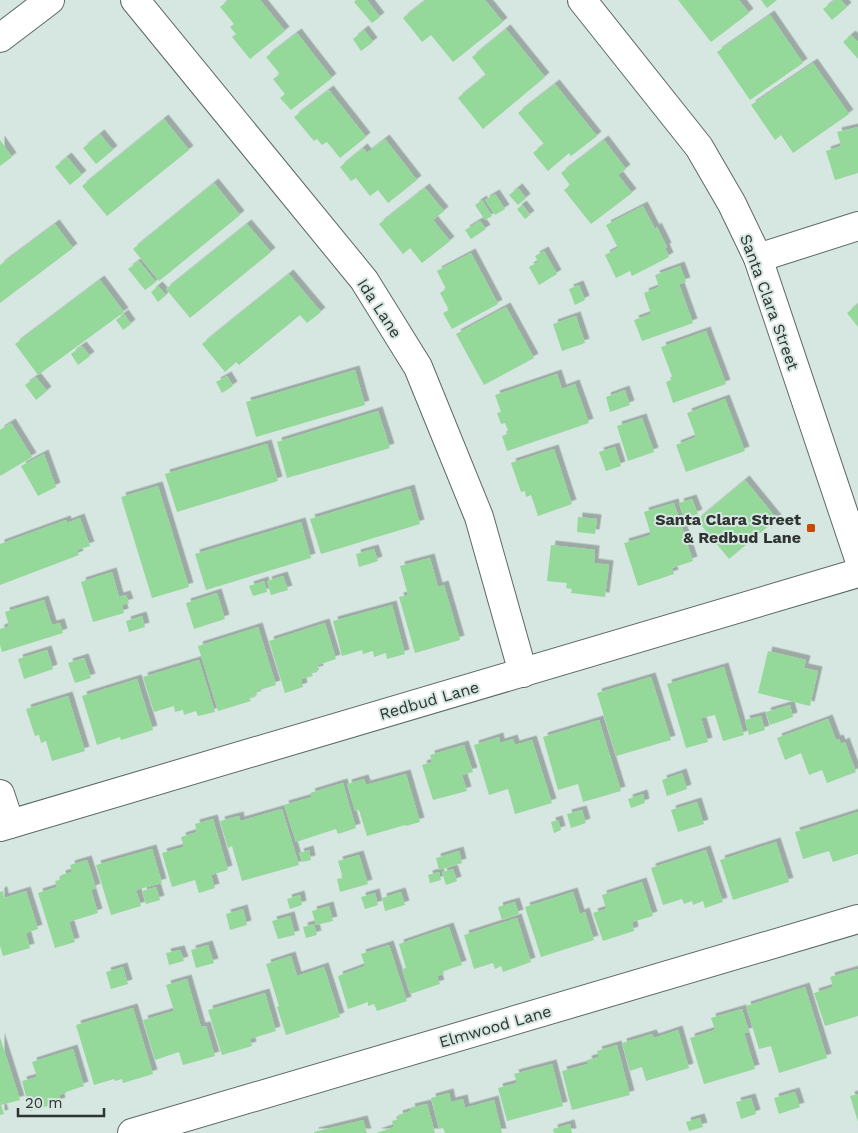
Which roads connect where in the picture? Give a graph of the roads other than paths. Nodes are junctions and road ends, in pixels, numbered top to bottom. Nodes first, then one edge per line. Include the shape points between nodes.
1 (50, 0) edge
2 (135, 0) edge
3 (584, 1) edge
4 (0, 38) edge
5 (858, 226) edge
6 (758, 258) junction
7 (858, 556) edge
8 (858, 573) edge
9 (523, 673) junction
10 (0, 794) edge
11 (5, 826) edge
12 (858, 919) edge
13 (191, 1125) edge
14 (132, 1133) edge

1 - 4 street
2 - 9 street, Ida Lane via 364,280 418,367 478,517
3 - 6 street, Santa Clara Street via 699,147
5 - 6 street
6 - 7 street, Santa Clara Street
8 - 9 street, Redbud Lane
9 - 11 street, Redbud Lane
10 - 11 street
12 - 13 street, Elmwood Lane
13 - 14 street, Elmwood Lane

